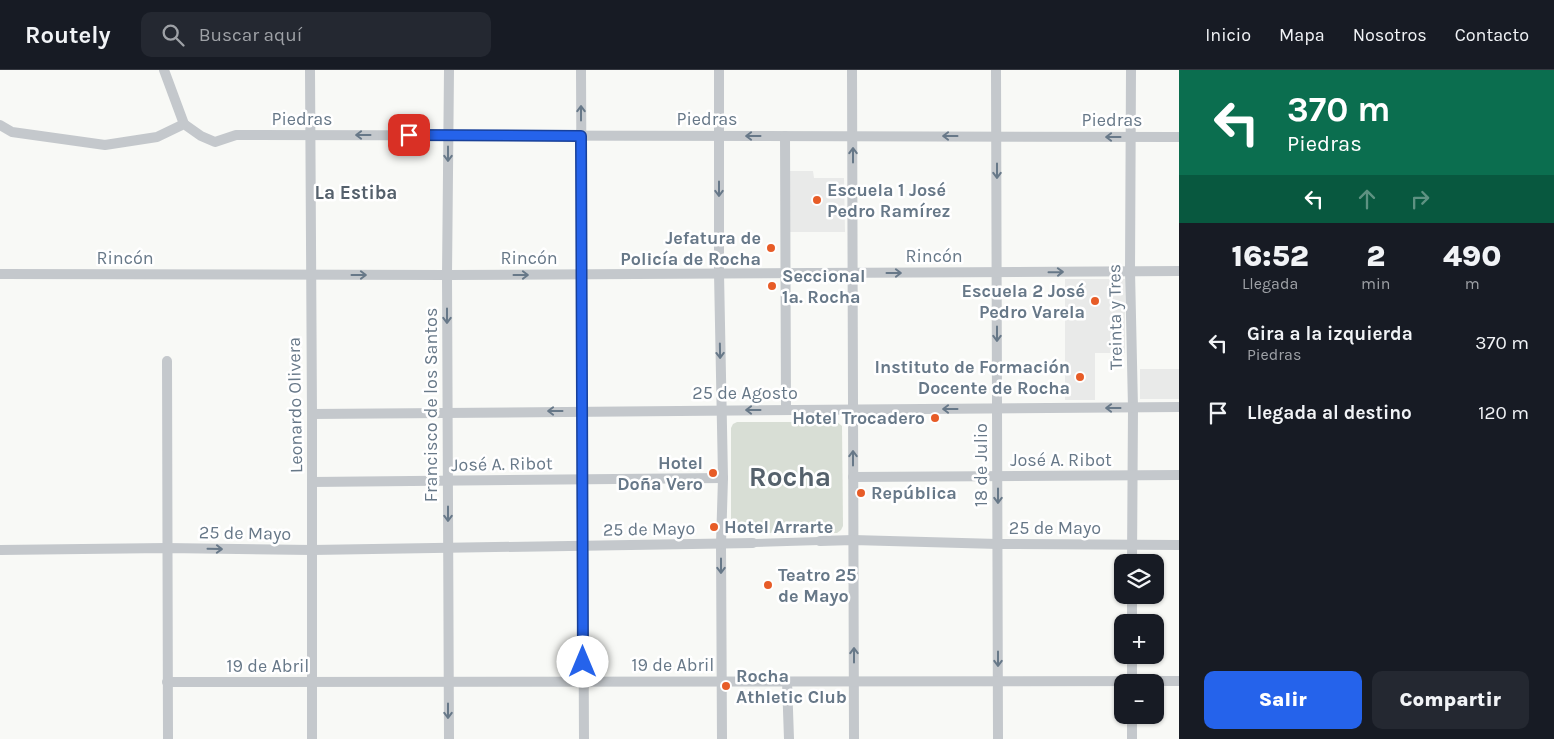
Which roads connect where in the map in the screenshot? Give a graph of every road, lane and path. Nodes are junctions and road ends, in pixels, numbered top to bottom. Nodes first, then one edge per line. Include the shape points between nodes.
1 (164, 70) edge
2 (310, 70) edge
3 (448, 70) edge
4 (581, 70) edge
5 (719, 70) edge
6 (852, 70) edge
7 (996, 70) edge
8 (1131, 70) edge
9 (184, 124) junction
10 (0, 125) edge
11 (448, 135) junction
12 (719, 135) junction
13 (311, 136) junction
14 (581, 136) junction
15 (785, 136) junction
16 (853, 136) junction
17 (997, 136) junction
18 (1131, 137) junction
19 (1179, 137) edge
20 (1130, 271) junction
21 (1179, 271) edge
22 (785, 272) junction
23 (997, 272) junction
24 (719, 273) junction
25 (853, 273) junction
26 (0, 274) edge
27 (582, 274) junction
28 (310, 275) junction
29 (447, 275) junction
30 (168, 360) dead end
31 (1133, 408) junction
32 (1179, 408) edge
33 (786, 409) junction
34 (853, 409) junction
35 (998, 409) junction
36 (721, 410) junction
37 (583, 411) junction
38 (448, 412) junction
39 (312, 414) junction
40 (853, 476) junction
41 (998, 476) junction
42 (1134, 476) junction
43 (1179, 476) edge
44 (723, 478) junction
45 (583, 479) junction
46 (448, 480) junction
47 (312, 482) junction
48 (853, 540) junction
49 (820, 541) joint
50 (753, 543) joint
51 (721, 544) junction
52 (998, 544) junction
53 (1179, 544) edge
54 (1132, 545) junction
55 (583, 546) junction
56 (166, 548) junction
57 (447, 549) junction
58 (0, 550) edge
59 (312, 550) junction
60 (1132, 554) edge
61 (584, 681) junction
62 (722, 681) junction
63 (787, 681) junction
64 (854, 681) junction
65 (998, 681) junction
66 (1164, 681) edge
67 (1179, 681) edge
68 (167, 682) junction
69 (312, 682) junction
70 (448, 682) junction
71 (1114, 682) edge
72 (1132, 724) edge
73 (168, 739) edge
74 (312, 739) edge
75 (448, 739) edge
76 (584, 739) edge
77 (722, 739) edge
78 (789, 739) edge
79 (854, 739) edge
80 (998, 739) edge
81 (1132, 739) edge

1 - 9 street
2 - 13 street, Leonardo Olivera
3 - 11 street, Francisco de los Santos
14 -> 4 street
5 - 12 street
6 - 16 street
7 - 17 street, 18 de Julio
8 - 18 street, Treinta y Tres
9 - 10 street via 156,137 105,145 12,132
9 - 13 street, Piedras via 215,142 236,135
11 -> 13 street, Piedras
11 - 14 street, Piedras
11 -> 29 street, Francisco de los Santos
12 - 14 street, Piedras
15 -> 12 street, Piedras
12 -> 24 street
13 - 28 street, Leonardo Olivera
14 - 27 street
15 - 16 street, Piedras
15 - 22 street
17 -> 16 street, Piedras
25 -> 16 street
18 -> 17 street, Piedras
17 -> 23 street, 18 de Julio
18 - 19 street, Piedras
18 - 20 street, Treinta y Tres
20 - 21 street, Rincón
23 -> 20 street, Rincón
20 - 31 street, Treinta y Tres
22 - 24 street, Rincón
22 - 25 street, Rincón
22 - 33 street
25 -> 23 street, Rincón
23 -> 35 street, 18 de Julio
24 - 27 street, Rincón
24 -> 36 street
25 - 34 street
26 - 28 street, Rincón
29 -> 27 street, Rincón
27 - 37 street
28 -> 29 street, Rincón
28 - 39 street, Leonardo Olivera
29 -> 38 street, Francisco de los Santos
30 - 56 street
31 - 32 street, 25 de Agosto
31 -> 35 street, 25 de Agosto
31 - 42 street, Treinta y Tres
33 - 34 street, 25 de Agosto
33 -> 36 street, 25 de Agosto
35 -> 34 street, 25 de Agosto
40 -> 34 street
35 - 41 street, 18 de Julio
36 - 37 street, 25 de Agosto
36 - 44 street
37 -> 38 street, 25 de Agosto
37 - 45 street
38 - 39 street, 25 de Agosto
38 - 46 street, Francisco de los Santos
39 - 47 street, Leonardo Olivera
40 - 41 street, José A. Ribot
40 - 48 street
41 - 42 street, José A. Ribot
41 -> 52 street, 18 de Julio
42 - 43 street, José A. Ribot
42 - 54 street, Treinta y Tres
44 - 45 street, José A. Ribot
44 - 51 street
45 - 46 street, José A. Ribot
45 - 55 street
46 - 47 street, José A. Ribot
46 -> 57 street, Francisco de los Santos
47 - 59 street, Leonardo Olivera
48 - 49 street, 25 de Mayo
48 - 52 street, 25 de Mayo
64 -> 48 street
49 - 50 street, 25 de Mayo
50 - 51 street, 25 de Mayo
51 - 55 street, 25 de Mayo
51 -> 62 street
52 - 54 street, 25 de Mayo
52 -> 65 street, 18 de Julio
53 - 54 street, 25 de Mayo
54 - 60 street, Treinta y Tres
55 - 57 street, 25 de Mayo
55 - 61 street
56 - 58 street, 25 de Mayo
56 -> 59 street, 25 de Mayo
56 - 68 street
57 - 59 street, 25 de Mayo
57 - 70 street, Francisco de los Santos
59 - 69 street, Leonardo Olivera
61 - 62 street, 19 de Abril
61 - 70 street, 19 de Abril
61 - 76 street
62 - 63 street, 19 de Abril
62 - 77 street
63 - 64 street, 19 de Abril
63 - 78 street
64 - 65 street, 19 de Abril
64 - 79 street
65 - 71 street, 19 de Abril
65 - 80 street, 18 de Julio
66 - 67 street, 19 de Abril
68 - 69 street, 19 de Abril
68 - 73 street
69 - 70 street, 19 de Abril
69 - 74 street, Leonardo Olivera
70 -> 75 street, Francisco de los Santos
72 - 81 street

